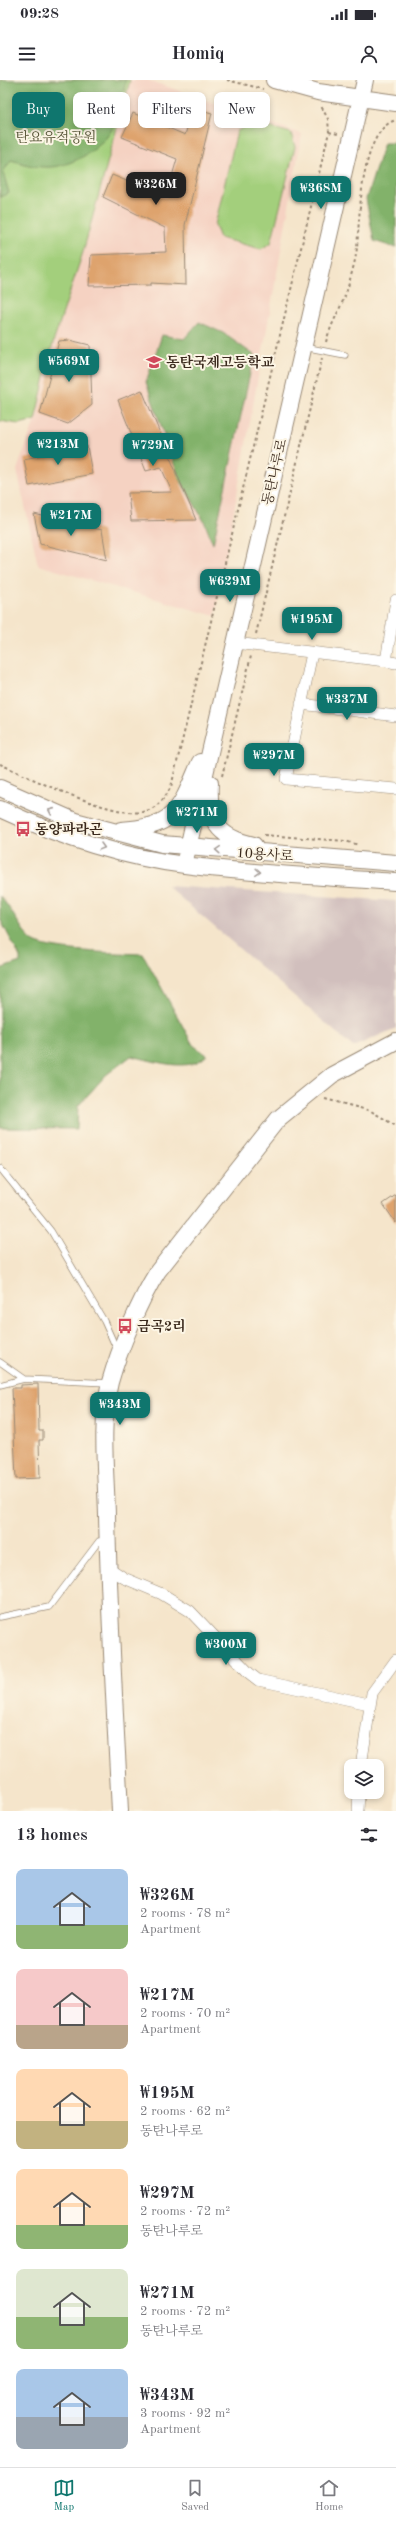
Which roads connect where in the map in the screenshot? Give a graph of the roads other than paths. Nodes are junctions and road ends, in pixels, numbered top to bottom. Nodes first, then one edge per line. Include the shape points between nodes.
1 (274, 80) edge
2 (365, 80) edge
3 (361, 98) junction
4 (396, 103) edge
5 (304, 347) junction
6 (345, 355) dead end
7 (396, 600) edge
8 (395, 612) edge
9 (235, 643) junction
10 (312, 653) junction
11 (391, 662) edge
12 (302, 704) junction
13 (396, 716) edge
14 (217, 722) junction
15 (0, 788) edge
16 (396, 789) edge
17 (0, 809) edge
18 (103, 830) junction
19 (188, 848) junction
20 (362, 854) junction
21 (396, 864) edge
22 (184, 865) junction
23 (396, 882) edge
24 (396, 1041) edge
25 (0, 1168) edge
26 (119, 1356) junction
27 (0, 1362) edge
28 (24, 1379) junction
29 (110, 1383) junction
30 (0, 1385) edge
31 (107, 1541) junction
32 (108, 1568) junction
33 (0, 1616) edge
34 (396, 1660) edge
35 (369, 1704) junction
36 (362, 1759) edge
37 (359, 1799) edge
38 (120, 1811) edge
39 (358, 1811) edge

1 - 3 street via 318,92
2 - 3 street, 동탄나루로
3 - 4 street
3 - 5 street, 동탄나루로
5 - 6 lane
5 - 9 street, 동탄나루로
7 - 8 street
8 - 11 street
9 - 10 street
9 - 14 street, 동탄나루로
10 - 11 street
10 - 12 street
12 - 13 street
12 - 16 street via 286,779
14 - 18 street via 176,811 152,826
14 - 19 street, 동탄나루로
14 - 20 street via 209,801 210,814 223,833 235,841 255,846
18 -> 15 street, 10용사로 via 75,821
17 -> 22 street, 10용사로 via 50,830 102,847
18 - 19 street, 10용사로
20 -> 19 street, 10용사로
19 - 22 street, 동탄나루로
20 - 21 street, 10용사로
22 -> 23 street, 10용사로
24 - 26 street via 354,1062 306,1094 278,1119 166,1261 144,1294
25 - 26 lane via 51,1232 104,1321
26 - 29 street
27 - 28 lane
28 - 29 lane
28 - 30 lane
29 - 31 street via 106,1410
31 - 32 street
31 - 33 lane via 99,1541 48,1607
32 - 35 street via 124,1578 162,1594 190,1611 258,1680
32 - 38 street
34 - 35 street via 372,1693
35 - 36 street
37 - 39 street

